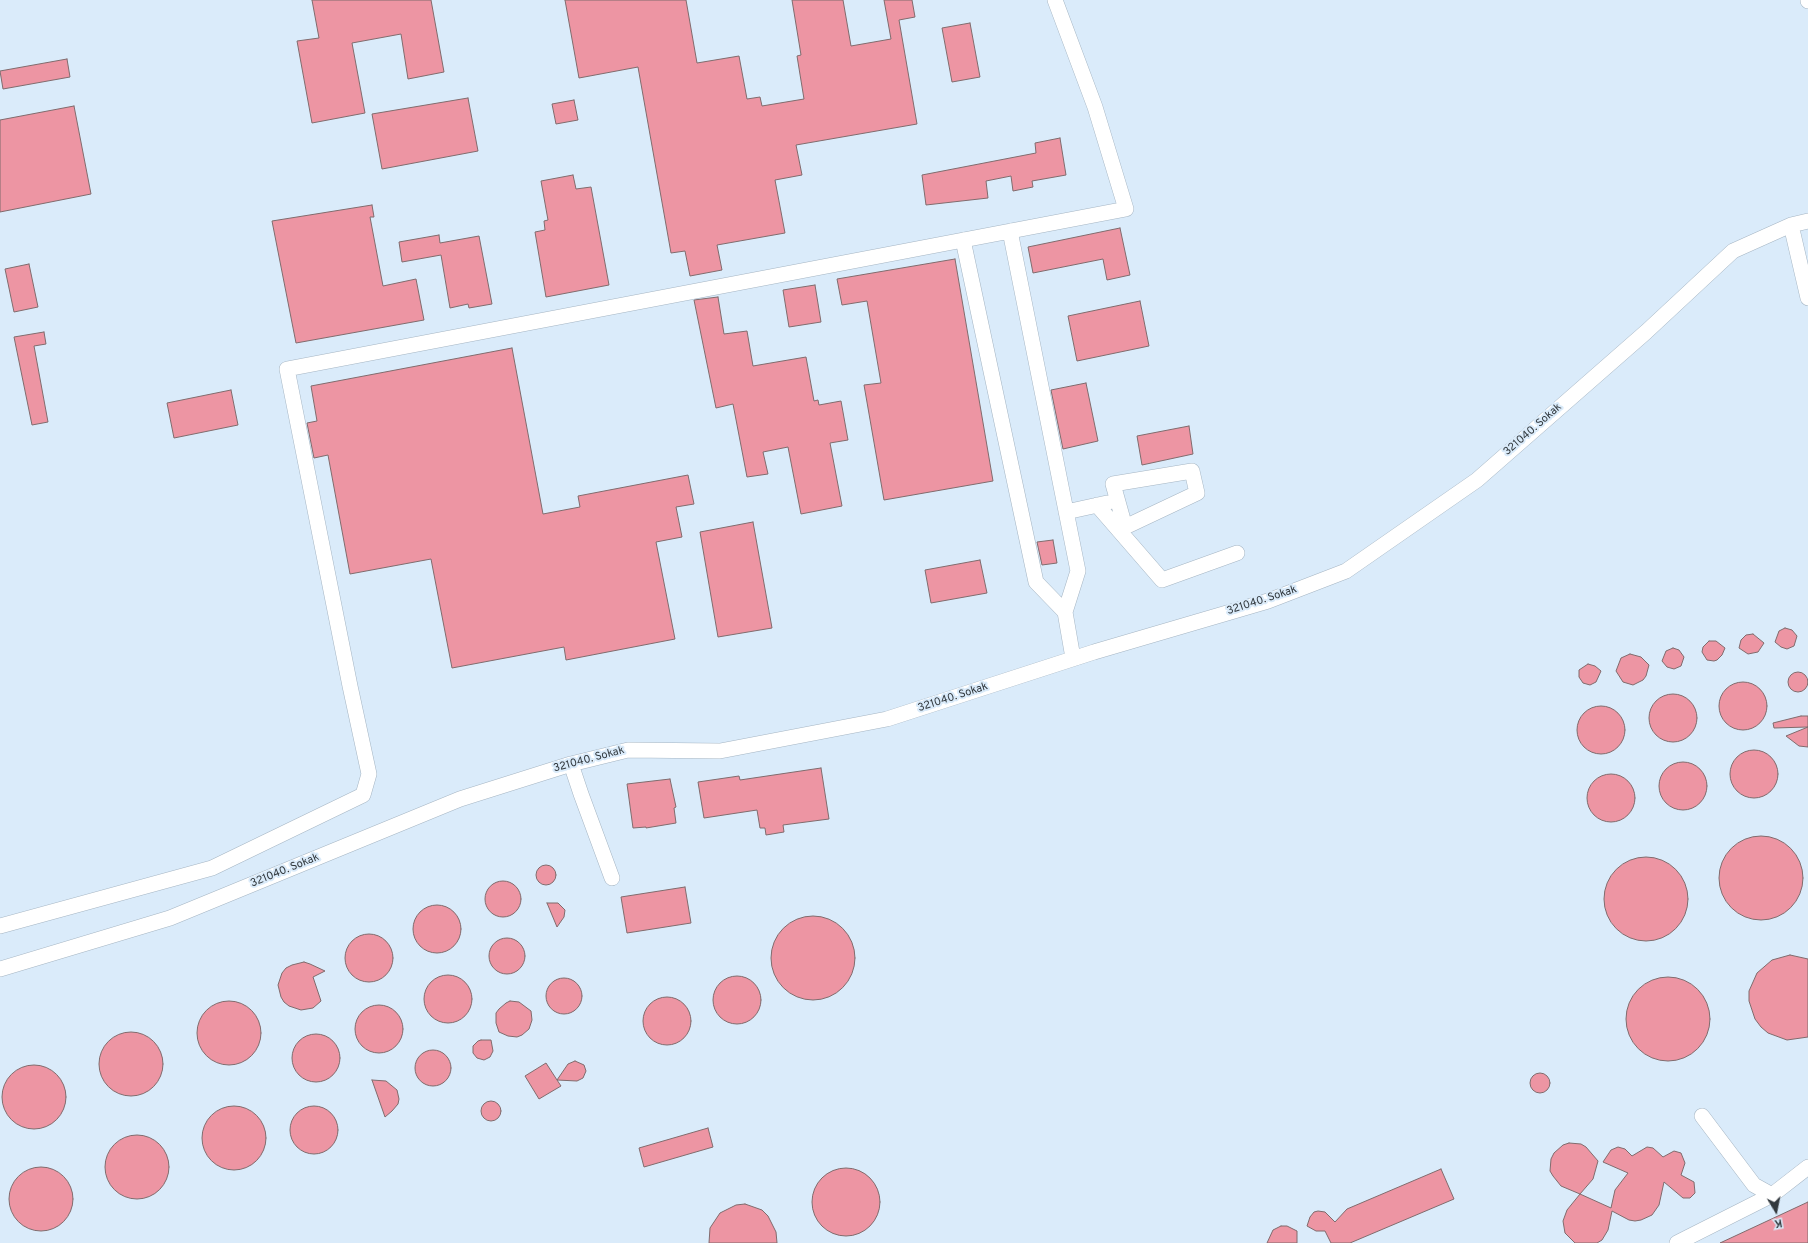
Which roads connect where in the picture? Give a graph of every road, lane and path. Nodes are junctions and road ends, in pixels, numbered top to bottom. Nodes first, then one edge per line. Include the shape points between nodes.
1 (1055, 0) edge
2 (1808, 221) edge
3 (1791, 225) junction
4 (1010, 231) junction
5 (963, 240) junction
6 (1808, 298) edge
7 (1118, 501) junction
8 (1097, 505) junction
9 (1066, 512) junction
10 (1237, 554) dead end
11 (1065, 612) junction
12 (1073, 658) junction
13 (571, 764) junction
14 (612, 878) dead end
15 (0, 926) edge
16 (0, 969) edge
17 (1702, 1116) dead end
18 (1808, 1167) edge
19 (1772, 1195) junction
20 (1677, 1243) edge

1 - 4 street via 1095,107 1126,209
2 - 3 street, 321040. Sokak
3 - 6 street
3 - 12 street, 321040. Sokak via 1733,251 1646,332 1477,480 1346,571 1268,600
4 - 5 street
4 - 9 street
5 - 11 street via 1036,582
5 - 15 street via 287,369 369,774 363,795 212,868
7 - 7 street via 1125,527 1196,493 1192,471 1113,484
7 - 8 street
8 - 9 street
8 - 10 street via 1162,580
9 - 11 street via 1078,572
11 - 12 street
12 - 13 street, 321040. Sokak via 887,719 720,751 628,750
13 - 14 street
13 - 16 street, 321040. Sokak via 460,799 170,918
17 - 19 street via 1754,1185
18 - 19 street
19 - 20 street

